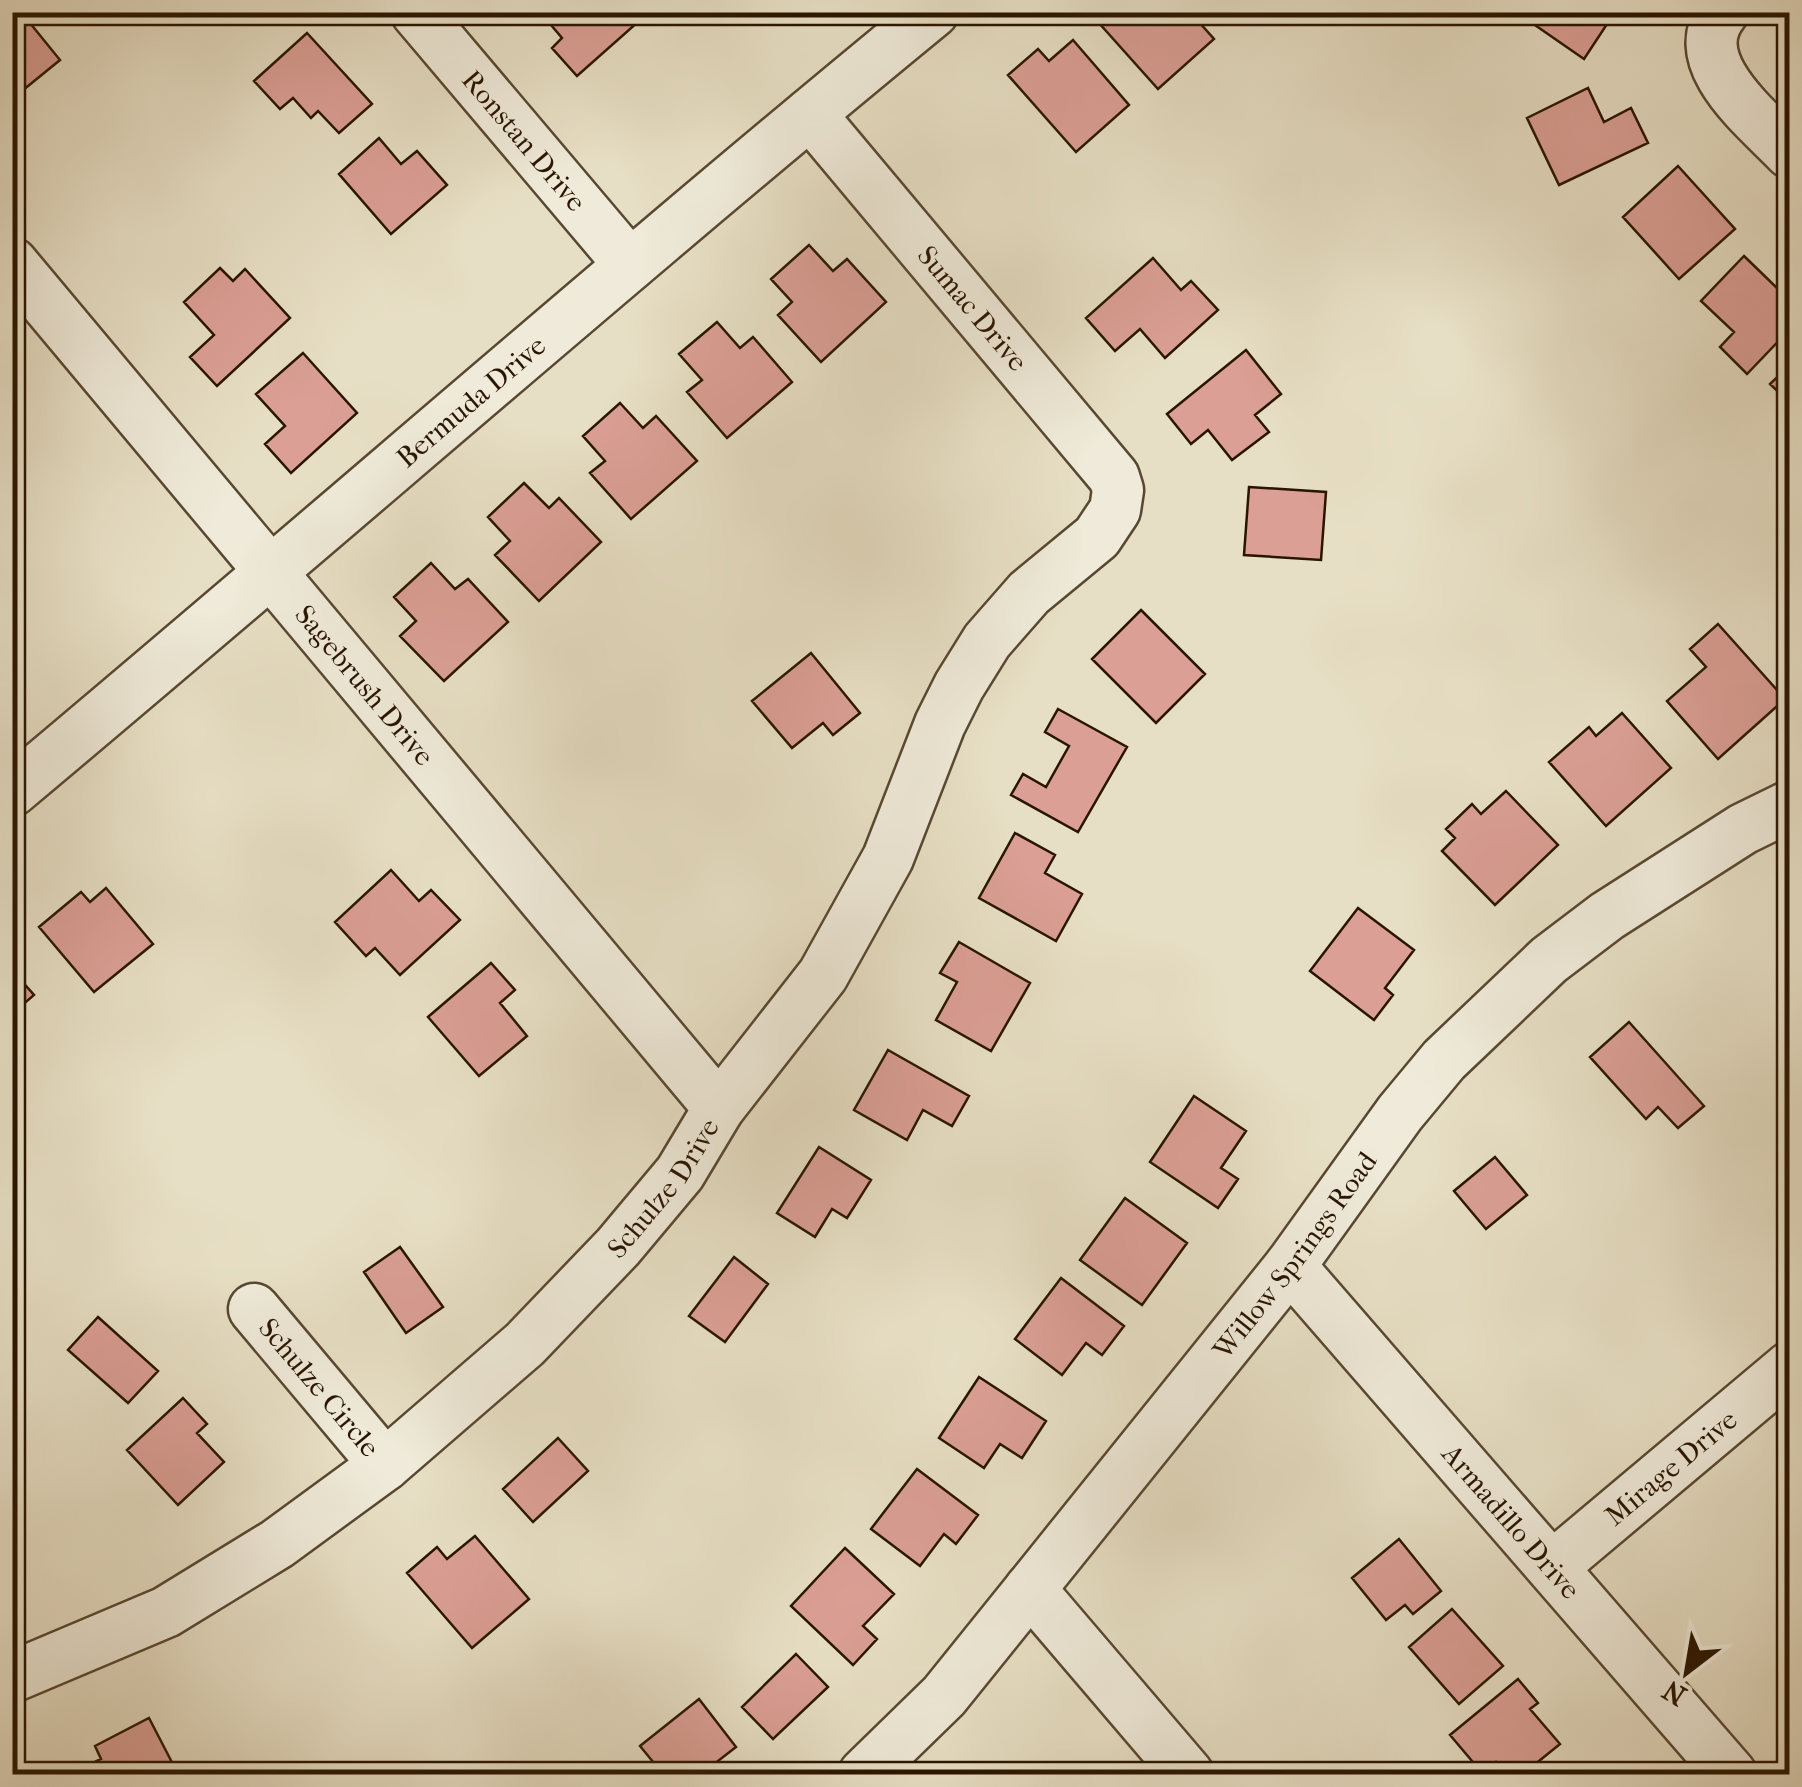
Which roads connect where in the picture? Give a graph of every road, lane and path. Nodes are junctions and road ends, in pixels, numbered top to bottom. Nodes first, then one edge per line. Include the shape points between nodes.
1 (416, 12) edge
2 (933, 12) edge
3 (1718, 23) edge
4 (810, 114) junction
5 (1790, 153) edge
6 (12, 262) edge
7 (630, 265) junction
8 (1116, 510) joint
9 (273, 572) junction
10 (12, 791) edge
11 (1790, 806) edge
12 (719, 1108) junction
13 (1290, 1266) junction
14 (254, 1308) dead end
15 (1790, 1367) edge
16 (385, 1465) junction
17 (1552, 1567) junction
18 (1030, 1589) junction
19 (12, 1677) edge
20 (864, 1774) edge
21 (1188, 1774) edge
22 (1731, 1774) edge

1 - 7 street, Ronstan Drive
2 - 4 street, Bermuda Drive
3 - 5 street via 1716,72
4 - 7 street, Bermuda Drive
4 - 8 street, Sumac Drive via 1114,478
6 - 9 street, Sagebrush Drive
7 - 9 street, Bermuda Drive
8 - 12 street, Schulze Drive via 987,641 940,724 888,858 856,918 823,975
9 - 10 street, Bermuda Drive
9 - 12 street, Sagebrush Drive
11 - 13 street, Willow Springs Road via 1743,828 1549,960 1444,1060
12 - 16 street, Schulze Drive via 680,1174 618,1247 525,1344
13 - 17 street, Armadillo Drive
13 - 18 street, Willow Springs Road
14 - 16 street, Schulze Circle
15 - 17 street, Mirage Drive
16 - 19 street, Schulze Drive via 278,1544 166,1612
17 - 22 street, Armadillo Drive
18 - 20 street, Willow Springs Road via 944,1696
18 - 21 street

